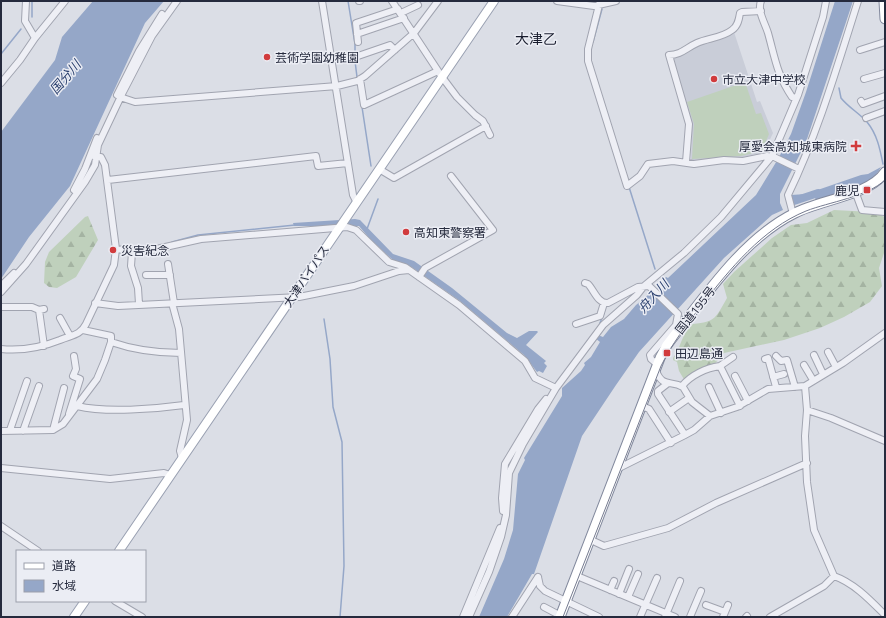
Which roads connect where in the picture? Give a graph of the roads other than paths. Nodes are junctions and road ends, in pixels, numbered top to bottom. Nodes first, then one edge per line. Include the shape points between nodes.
1 (26, 1) edge
2 (65, 1) edge
3 (173, 1) edge
4 (178, 1) edge
5 (322, 1) edge
6 (392, 1) edge
7 (438, 1) edge
8 (494, 1) edge
9 (557, 1) edge
10 (616, 1) edge
11 (761, 1) edge
12 (826, 1) edge
13 (858, 1) edge
14 (600, 3) edge
15 (884, 3) edge
16 (418, 5) dead end
17 (761, 12) junction
18 (401, 13) junction
19 (885, 18) edge
20 (414, 33) junction
21 (357, 34) junction
22 (34, 38) junction
23 (358, 42) dead end
24 (885, 42) edge
25 (395, 50) junction
26 (860, 50) dead end
27 (358, 56) dead end
28 (885, 73) edge
29 (440, 74) junction
30 (360, 79) junction
31 (864, 79) dead end
32 (1, 83) edge
33 (337, 86) junction
34 (885, 96) edge
35 (120, 97) junction
36 (796, 98) junction
37 (862, 101) dead end
38 (885, 111) edge
39 (866, 118) dead end
40 (486, 126) junction
41 (490, 135) dead end
42 (89, 156) junction
43 (773, 156) junction
44 (97, 157) junction
45 (686, 162) junction
46 (348, 163) junction
47 (379, 169) junction
48 (798, 169) junction
49 (884, 174) edge
50 (451, 176) dead end
51 (108, 180) junction
52 (856, 191) junction
53 (356, 201) junction
54 (885, 212) edge
55 (793, 214) junction
56 (339, 228) junction
57 (116, 249) junction
58 (132, 252) junction
59 (168, 264) dead end
60 (409, 270) junction
61 (146, 275) dead end
62 (170, 275) junction
63 (420, 276) junction
64 (585, 283) dead end
65 (1, 286) edge
66 (646, 286) junction
67 (1, 292) edge
68 (292, 297) junction
69 (95, 303) junction
70 (173, 303) junction
71 (139, 304) junction
72 (604, 304) junction
73 (1, 307) edge
74 (60, 318) dead end
75 (576, 324) dead end
76 (82, 330) junction
77 (885, 333) edge
78 (70, 336) junction
79 (110, 342) junction
80 (44, 346) junction
81 (1, 349) edge
82 (828, 352) dead end
83 (181, 354) junction
84 (814, 355) dead end
85 (74, 356) dead end
86 (776, 356) dead end
87 (733, 357) dead end
88 (765, 358) dead end
89 (804, 365) dead end
90 (720, 366) junction
91 (836, 367) junction
92 (657, 368) junction
93 (784, 374) dead end
94 (824, 374) junction
95 (735, 376) dead end
96 (773, 377) junction
97 (813, 380) junction
98 (27, 381) dead end
99 (667, 384) junction
100 (39, 386) dead end
101 (682, 386) junction
102 (805, 386) junction
103 (709, 387) dead end
104 (776, 387) junction
105 (796, 387) junction
106 (64, 388) dead end
107 (556, 388) junction
108 (653, 391) junction
109 (689, 398) junction
110 (748, 402) junction
111 (184, 404) junction
112 (77, 406) junction
113 (642, 406) junction
114 (740, 406) junction
115 (807, 410) junction
116 (669, 412) junction
117 (721, 413) junction
118 (710, 416) junction
119 (68, 417) junction
120 (10, 430) junction
121 (53, 430) junction
122 (1, 431) edge
123 (23, 431) junction
124 (685, 435) junction
125 (885, 441) edge
126 (670, 443) junction
127 (182, 458) junction
128 (807, 464) junction
129 (1, 468) edge
130 (619, 468) junction
131 (170, 475) junction
132 (1, 526) edge
133 (591, 540) junction
134 (37, 550) edge
135 (120, 550) edge
136 (629, 570) dead end
137 (638, 574) dead end
138 (533, 576) dead end
139 (577, 576) junction
140 (834, 576) junction
141 (657, 578) dead end
142 (614, 580) dead end
143 (680, 581) dead end
144 (610, 590) junction
145 (701, 591) dead end
146 (619, 594) junction
147 (628, 597) junction
148 (522, 599) junction
149 (567, 601) junction
150 (84, 602) edge
151 (117, 602) edge
152 (646, 605) junction
153 (706, 605) dead end
154 (728, 605) dead end
155 (544, 607) dead end
156 (885, 614) edge
157 (666, 615) edge
158 (724, 615) edge
159 (74, 617) edge
160 (142, 617) edge
161 (463, 617) edge
162 (470, 617) edge
163 (512, 617) edge
164 (560, 617) edge
165 (599, 617) edge
166 (640, 617) edge
167 (675, 617) edge
168 (690, 617) edge
169 (770, 617) edge

1 - 22 street via 25,21
2 - 22 street
3 - 42 street via 155,23 139,51
4 - 35 street via 152,36
5 - 33 street
6 - 18 street
7 - 20 street
8 - 29 main road, 大津バイパス
9 - 14 street
10 - 14 street
11 - 17 street
12 - 36 street
13 - 48 street via 810,149
14 - 45 street via 588,49 588,61 627,186 640,176 648,164
15 - 19 highway
16 - 18 street
17 - 36 street via 782,80 792,97
17 - 45 street via 742,12 738,23 731,31 698,43 677,55 668,55 689,124
18 - 20 street
18 - 21 street
18 - 21 street via 356,23
20 - 25 street
20 - 29 street
21 - 23 street
22 - 32 street
24 - 26 street
25 - 27 street via 390,46
25 - 30 street
28 - 31 street
29 - 30 street via 364,105
29 - 40 street via 457,97
29 - 47 main road, 大津バイパス
30 - 33 street
33 - 35 street via 135,102
33 - 46 street
34 - 37 street via 862,104
35 - 44 street via 98,145
36 - 43 street
38 - 39 street
40 - 41 street
40 - 47 street via 394,178
42 - 44 street
42 - 65 street via 77,186 13,274
43 - 45 street via 743,161 724,160 694,164
43 - 48 street
43 - 66 street via 721,217
44 - 51 street via 101,158 105,165
44 - 67 street via 85,182 58,220 26,264
46 - 51 street via 318,166 316,156
46 - 53 street via 352,194
47 - 53 main road, 大津バイパス
48 - 55 street via 800,172 788,195
49 - 52 highway, 国道195号 via 872,184
50 - 63 street via 493,230 425,268
51 - 57 street
52 - 54 street via 862,210 871,208
52 - 55 highway, 国道195号
53 - 56 main road, 大津バイパス
55 - 92 highway, 国道195号 via 777,223 740,254 667,345
56 - 58 street via 201,239
56 - 60 street via 356,230 389,262
56 - 68 main road, 大津バイパス
57 - 58 street
57 - 69 street via 114,265
58 - 71 street via 131,266 138,288
59 - 62 street
60 - 63 street
60 - 68 street via 354,286
61 - 62 street
62 - 70 street
63 - 107 street via 525,361 535,378
64 - 72 street
66 - 72 street
66 - 92 street via 678,314 676,325 650,355
66 - 107 street via 603,325
68 - 70 street
68 - 127 main road, 大津バイパス
69 - 71 street via 118,306
69 - 76 street
70 - 71 street
70 - 83 street
72 - 75 street via 600,316
73 - 80 street via 32,307 41,310
74 - 78 street
76 - 78 street
76 - 79 street via 111,336
77 - 91 street
78 - 80 street
79 - 83 street via 156,352
79 - 112 street via 99,375
80 - 81 street via 16,350
82 - 91 street
83 - 111 street
84 - 94 street
85 - 119 street via 76,369 73,376 80,379
86 - 105 street via 780,360 788,360
87 - 90 street
88 - 96 street via 768,358
89 - 97 street
90 - 101 street via 703,371
90 - 114 street
91 - 94 street
92 - 99 street via 661,380
92 - 108 highway, 国道195号
93 - 96 street
94 - 97 street
95 - 110 street
96 - 104 street
97 - 102 street
98 - 120 street
99 - 101 street
99 - 108 street
100 - 123 street
101 - 109 street
102 - 105 street
102 - 115 street
103 - 117 street
104 - 105 street
104 - 110 street via 766,390
106 - 121 street
107 - 161 street via 538,408 505,464 502,525
107 - 162 street via 509,473 506,515 501,537
108 - 113 highway, 国道195号
108 - 116 street
109 - 116 street
109 - 118 street via 694,405
110 - 114 street
111 - 112 street via 118,409 89,409
111 - 127 street via 187,420 180,451
112 - 119 street
113 - 126 street via 649,409
113 - 130 highway, 国道195号
114 - 117 street
115 - 125 street
115 - 128 street
116 - 124 street
117 - 118 street
118 - 124 street
119 - 121 street via 63,424
120 - 122 street
120 - 123 street
121 - 123 street
124 - 126 street
126 - 130 street
127 - 131 main road, 大津バイパス
128 - 133 street via 716,503 668,528 604,546
128 - 140 street via 814,530
129 - 131 street via 110,479 164,472
130 - 133 highway, 国道195号
131 - 135 main road, 大津バイパス
132 - 134 street
133 - 139 highway, 国道195号
136 - 146 street
137 - 147 street
138 - 148 street
139 - 144 street
139 - 149 highway, 国道195号
140 - 156 street via 855,588
140 - 169 street via 824,586
141 - 152 street
142 - 144 street
143 - 157 street
144 - 146 street
145 - 168 street
146 - 147 street
147 - 152 street
148 - 149 street via 538,578 542,588
148 - 163 street
149 - 164 highway, 国道195号
149 - 165 street
150 - 159 main road
151 - 160 street
152 - 157 street
152 - 166 street
153 - 158 street
154 - 158 street
155 - 164 street
157 - 167 street

